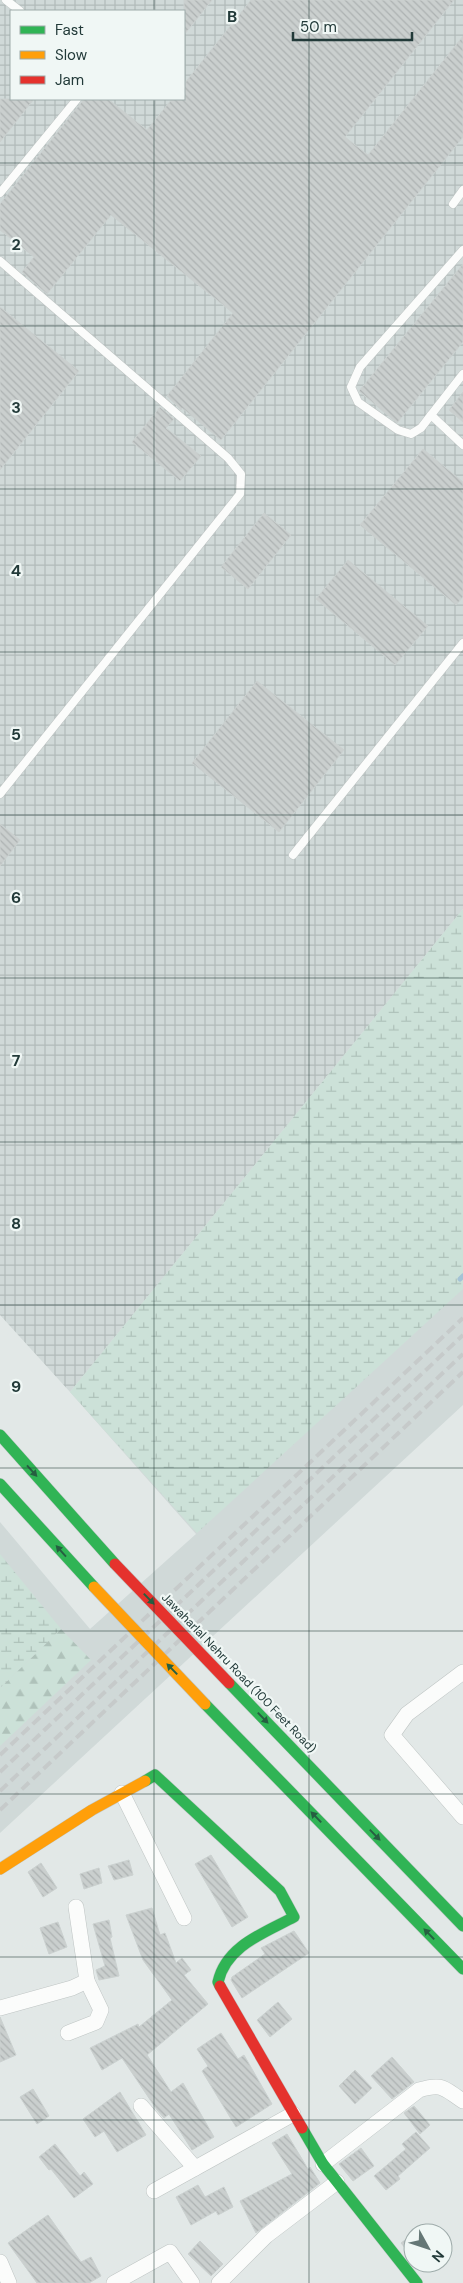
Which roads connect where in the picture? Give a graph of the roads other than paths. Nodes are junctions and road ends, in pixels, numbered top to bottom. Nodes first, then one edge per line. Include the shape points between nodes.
1 (6, 0) edge
2 (19, 10) edge
3 (76, 100) edge
4 (463, 190) edge
5 (0, 193) edge
6 (453, 204) dead end
7 (463, 250) edge
8 (0, 261) edge
9 (463, 374) edge
10 (431, 415) junction
11 (463, 445) edge
12 (463, 643) edge
13 (0, 794) edge
14 (293, 854) dead end
15 (0, 1435) edge
16 (0, 1484) edge
17 (463, 1672) edge
18 (122, 1793) junction
19 (463, 1816) edge
20 (0, 1869) edge
21 (76, 1907) dead end
22 (184, 1918) dead end
23 (463, 1926) edge
24 (463, 1969) edge
25 (87, 1981) junction
26 (0, 2008) edge
27 (68, 2033) dead end
28 (463, 2101) edge
29 (141, 2106) dead end
30 (293, 2114) junction
31 (323, 2164) junction
32 (195, 2168) junction
33 (337, 2182) junction
34 (154, 2191) dead end
35 (0, 2262) edge
36 (9, 2283) edge
37 (114, 2283) edge
38 (192, 2283) edge
39 (219, 2283) edge
40 (417, 2283) edge

1 - 2 lane
3 - 5 lane
4 - 6 lane
7 - 10 lane via 360,368 351,387 358,402 398,430 411,434 421,428
8 - 13 lane via 228,458 241,474 240,494
9 - 10 lane
10 - 11 lane
12 - 14 lane
15 -> 23 main road, Jawaharlal Nehru Road (100 Feet Road), bridge via 115,1564
24 -> 16 main road, bridge via 205,1704
17 - 19 street via 407,1714 392,1735
18 - 20 main road
18 - 22 street
18 - 30 main road via 155,1776 280,1891 294,1917 234,1952 219,1972 218,1982
21 - 25 street
25 - 26 street
25 - 27 street via 101,2010 96,2022
28 - 31 street via 437,2085 419,2090
29 - 32 street
30 - 31 main road
30 - 32 street
31 - 33 main road
32 - 34 street
33 - 39 street via 266,2236
33 - 40 main road
35 - 36 street
37 - 38 street via 170,2252

